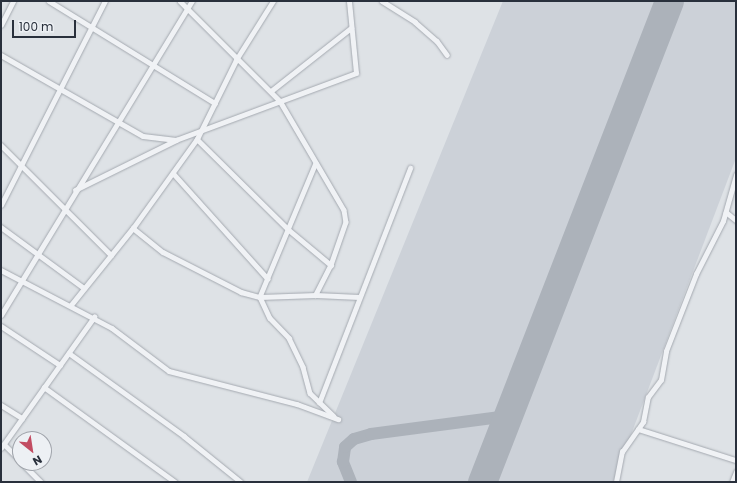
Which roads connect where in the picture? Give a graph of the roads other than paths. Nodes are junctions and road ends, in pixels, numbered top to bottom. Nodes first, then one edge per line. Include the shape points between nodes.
1 (13, 1) edge
2 (49, 1) edge
3 (105, 1) edge
4 (180, 1) edge
5 (192, 1) edge
6 (273, 1) edge
7 (349, 1) edge
8 (382, 1) edge
9 (187, 8) junction
10 (1, 25) edge
11 (92, 27) junction
12 (351, 28) junction
13 (1, 55) edge
14 (447, 55) dead end
15 (236, 60) junction
16 (153, 64) junction
17 (59, 89) junction
18 (271, 91) junction
19 (280, 101) junction
20 (215, 103) junction
21 (117, 122) junction
22 (200, 131) junction
23 (197, 139) junction
24 (176, 140) junction
25 (1, 145) edge
26 (316, 163) junction
27 (20, 164) junction
28 (410, 168) dead end
29 (173, 173) junction
30 (736, 175) edge
31 (75, 190) junction
32 (1, 205) edge
33 (65, 208) junction
34 (726, 212) junction
35 (736, 220) edge
36 (1, 227) edge
37 (133, 228) junction
38 (289, 230) junction
39 (37, 254) junction
40 (111, 255) junction
41 (331, 265) junction
42 (1, 270) edge
43 (268, 279) junction
44 (22, 280) junction
45 (84, 288) junction
46 (316, 295) junction
47 (260, 297) junction
48 (359, 297) junction
49 (71, 305) junction
50 (1, 315) edge
51 (94, 318) junction
52 (1, 326) edge
53 (69, 353) junction
54 (60, 365) junction
55 (44, 388) junction
56 (319, 403) junction
57 (1, 405) edge
58 (22, 418) junction
59 (638, 429) junction
60 (2, 446) edge
61 (12, 454) edge
62 (736, 460) edge
63 (30, 471) edge
64 (736, 472) edge
65 (41, 482) edge
66 (175, 482) edge
67 (241, 482) edge
68 (616, 482) edge
69 (732, 482) edge

1 - 10 street
2 - 11 street
3 - 11 street
4 - 9 street
5 - 9 street
6 - 15 street
7 - 12 street
8 - 14 street via 415,22 437,41
9 - 15 street
9 - 16 street
11 - 16 street
11 - 17 street
12 - 18 street
12 - 19 street via 356,73
13 - 17 street
15 - 18 street
15 - 20 street
16 - 20 street
16 - 21 street
17 - 21 street
17 - 27 street
18 - 19 street
19 - 22 street
19 - 26 street
20 - 22 street
21 - 24 street via 143,136
21 - 31 street
22 - 23 street
22 - 24 street
23 - 29 street
23 - 38 street
24 - 31 street
25 - 27 street
26 - 38 street
26 - 41 street via 344,210 346,222
27 - 32 street
27 - 33 street
28 - 48 street
29 - 37 street
29 - 43 street
30 - 34 street
31 - 33 street
33 - 39 street
33 - 40 street
34 - 35 street
34 - 59 street via 687,298 666,350 661,380 648,397 643,422
36 - 39 street
37 - 40 street
37 - 47 street via 163,252 241,292
38 - 41 street
38 - 43 street
39 - 44 street
39 - 45 street
40 - 45 street
41 - 46 street
42 - 44 street
43 - 47 street
44 - 49 street
44 - 50 street
45 - 49 street
46 - 47 street
46 - 48 street
47 - 56 street via 270,318 289,338 303,367 310,394
48 - 56 street
49 - 51 street
51 - 53 street
51 - 56 street via 168,371 297,404 338,419
52 - 54 street
53 - 54 street
53 - 67 street via 184,436
54 - 55 street
55 - 58 street
55 - 66 street
57 - 58 street
58 - 60 street
59 - 62 street
59 - 68 street via 622,452
60 - 61 street
63 - 65 street
64 - 69 street

